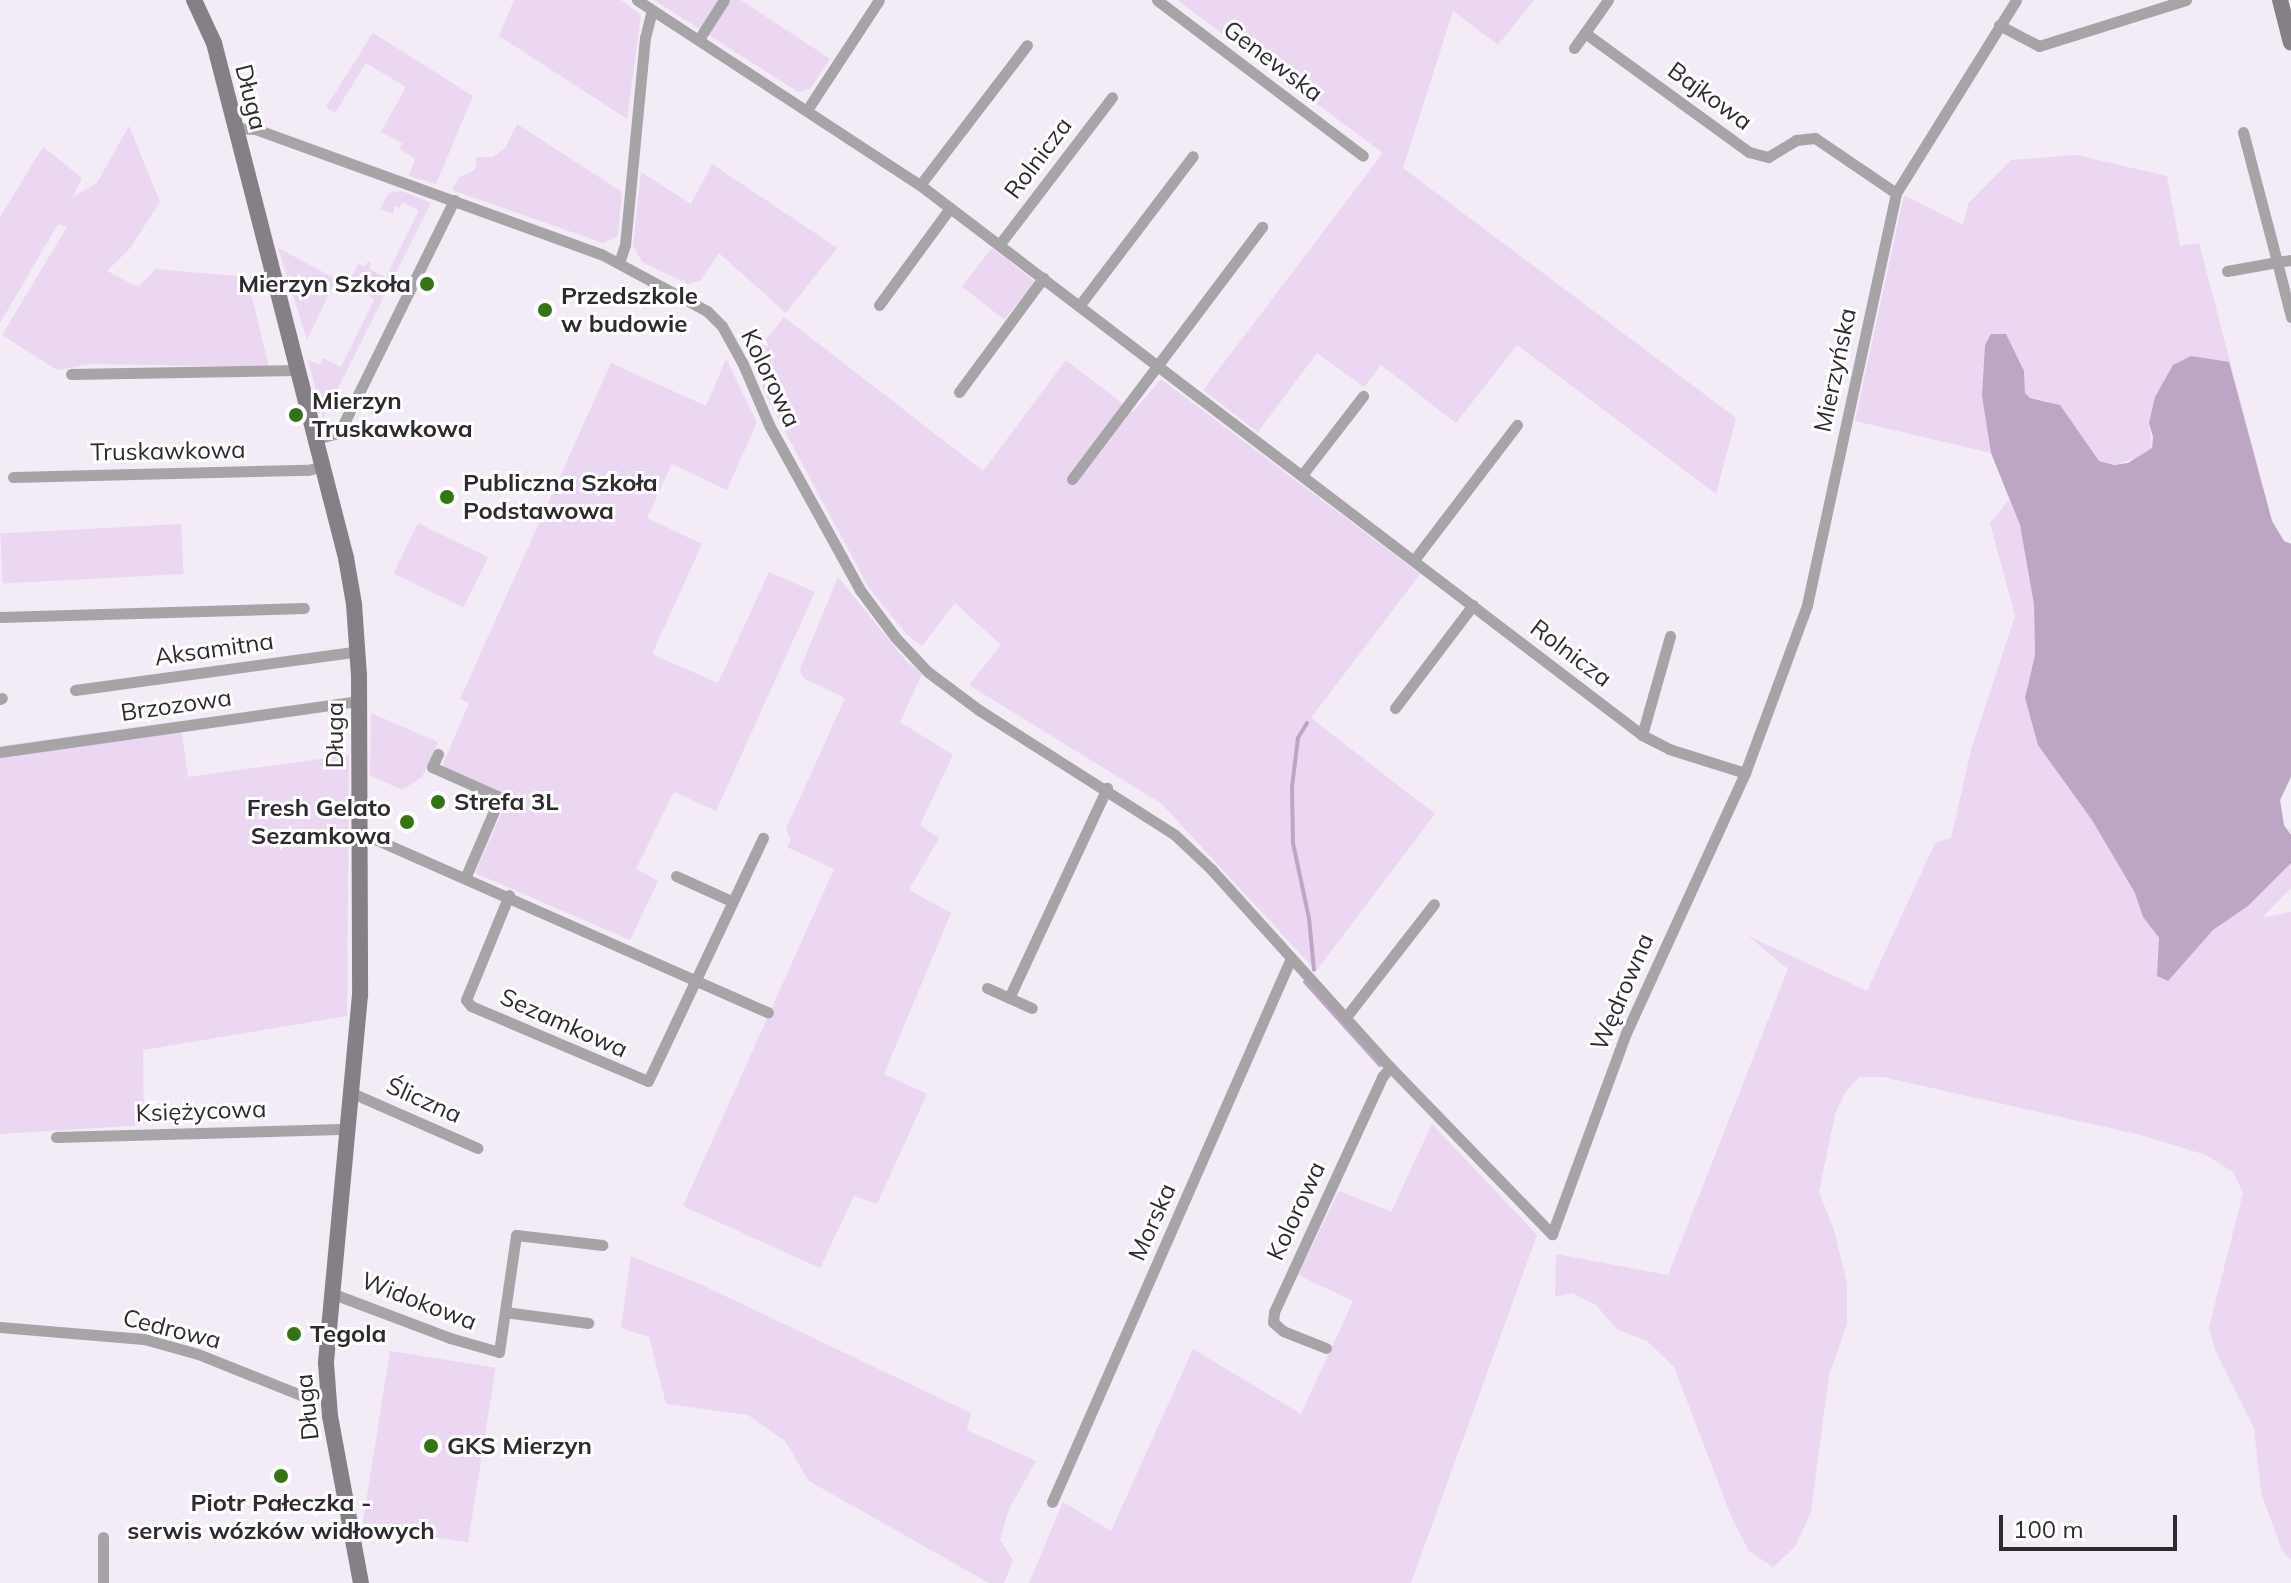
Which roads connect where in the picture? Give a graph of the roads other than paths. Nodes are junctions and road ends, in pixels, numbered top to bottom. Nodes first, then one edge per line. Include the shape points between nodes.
1 (194, 0) edge
2 (637, 0) edge
3 (724, 0) edge
4 (879, 0) edge
5 (1157, 0) edge
6 (1608, 0) edge
7 (2016, 0) edge
8 (2186, 0) edge
9 (2280, 0) edge
10 (652, 10) junction
11 (1999, 25) junction
12 (1585, 33) junction
13 (699, 39) junction
14 (2291, 43) edge
15 (1027, 45) dead end
16 (1574, 48) dead end
17 (1112, 97) dead end
18 (807, 110) junction
19 (234, 128) junction
20 (2243, 132) dead end
21 (1193, 156) dead end
22 (1363, 156) dead end
23 (920, 185) junction
24 (1896, 193) junction
25 (454, 200) junction
26 (950, 208) junction
27 (1262, 227) dead end
28 (999, 245) junction
29 (2291, 260) edge
30 (2277, 262) junction
31 (619, 263) junction
32 (2227, 271) dead end
33 (1043, 278) junction
34 (879, 305) dead end
35 (1079, 306) junction
36 (2291, 317) edge
37 (1157, 365) junction
38 (298, 370) junction
39 (71, 374) dead end
40 (959, 392) dead end
41 (1363, 396) dead end
42 (1517, 425) dead end
43 (316, 439) junction
44 (323, 466) junction
45 (1302, 475) junction
46 (13, 477) dead end
47 (1072, 479) dead end
48 (1414, 560) junction
49 (1473, 605) junction
50 (304, 608) dead end
51 (0, 617) edge
52 (1670, 636) dead end
53 (358, 651) junction
54 (75, 690) dead end
55 (359, 701) junction
56 (1395, 708) dead end
57 (1642, 735) junction
58 (0, 752) edge
59 (438, 754) dead end
60 (1745, 773) junction
61 (1107, 788) junction
62 (500, 797) junction
63 (515, 804) dead end
64 (359, 832) junction
65 (763, 838) dead end
66 (466, 876) junction
67 (676, 876) dead end
68 (509, 895) junction
69 (731, 901) junction
70 (1434, 904) dead end
71 (1291, 958) junction
72 (696, 979) junction
73 (987, 988) dead end
74 (1009, 998) junction
75 (1032, 1008) dead end
76 (768, 1012) dead end
77 (1346, 1017) junction
78 (1390, 1067) junction
79 (352, 1093) junction
80 (348, 1129) junction
81 (56, 1137) dead end
82 (477, 1148) dead end
83 (1552, 1234) joint
84 (602, 1245) dead end
85 (331, 1293) junction
86 (505, 1312) junction
87 (588, 1323) dead end
88 (0, 1327) edge
89 (1326, 1348) dead end
90 (327, 1393) junction
91 (1052, 1502) dead end
92 (103, 1537) dead end
93 (103, 1583) edge
94 (361, 1583) edge

1 - 19 street, Długa via 210,30
2 - 10 street, Rolnicza
3 - 13 street
4 - 18 street
5 - 22 street, Genewska
6 - 12 street
7 - 11 street, Mierzyńska
8 - 11 street via 2039,46
9 - 14 street
10 - 13 street, Rolnicza
10 - 31 street
11 - 24 street, Mierzyńska
12 - 16 street
12 - 24 street, Bajkowa via 1749,152 1768,157 1796,140 1815,138
13 - 18 street, Rolnicza
15 - 23 street
17 - 28 street, Rolnicza
18 - 23 street, Rolnicza
19 - 25 street, Kolorowa via 250,127
19 - 38 street, Długa
20 - 30 street
21 - 35 street
23 - 26 street, Rolnicza
24 - 60 street, Mierzyńska via 1807,605
25 - 31 street, Kolorowa
25 - 43 street via 339,433
26 - 28 street, Rolnicza
26 - 34 street
27 - 37 street
28 - 33 street, Rolnicza
29 - 30 street
30 - 32 street
30 - 36 street
31 - 61 street, Kolorowa via 707,311 722,326 805,494 860,590 895,637 928,672 979,710
33 - 35 street, Rolnicza
33 - 40 street
35 - 37 street, Rolnicza
37 - 45 street, Rolnicza
37 - 47 street
38 - 39 street
38 - 43 street, Długa
41 - 45 street
42 - 48 street
43 - 44 street, Długa
44 - 46 street, Truskawkowa
44 - 53 street, Długa via 349,573
45 - 48 street, Rolnicza
48 - 49 street, Rolnicza
49 - 56 street
49 - 57 street, Rolnicza
50 - 51 street
52 - 57 street
53 - 54 street, Aksamitna
53 - 55 street, Długa
55 - 58 street, Brzozowa
55 - 64 street, Długa
57 - 60 street, Rolnicza
59 - 62 street via 432,767
60 - 83 street, Wędrowna via 1626,1033
61 - 71 street, Kolorowa via 1175,835
61 - 74 street
62 - 63 street
62 - 66 street
64 - 66 street
64 - 79 street, Długa via 360,995
65 - 69 street, Sezamkowa
66 - 68 street
67 - 69 street
68 - 72 street
68 - 72 street, Sezamkowa via 467,991 471,1006 648,1081
69 - 72 street, Sezamkowa
70 - 77 street
71 - 77 street, Kolorowa
71 - 91 street, Morska
72 - 76 street
73 - 74 street
74 - 75 street
77 - 78 street, Kolorowa
78 - 83 street, Kolorowa
78 - 89 street, Kolorowa via 1274,1312 1273,1322 1283,1331
79 - 80 street, Długa
79 - 82 street, Śliczna
80 - 81 street, Księżycowa
80 - 85 street, Długa
84 - 86 street, Widokowa via 516,1235
85 - 86 street, Widokowa via 499,1352
85 - 90 street, Długa
86 - 87 street, Widokowa
88 - 90 street, Cedrowa via 144,1339 198,1354 303,1396
90 - 94 street, Długa
92 - 93 street

